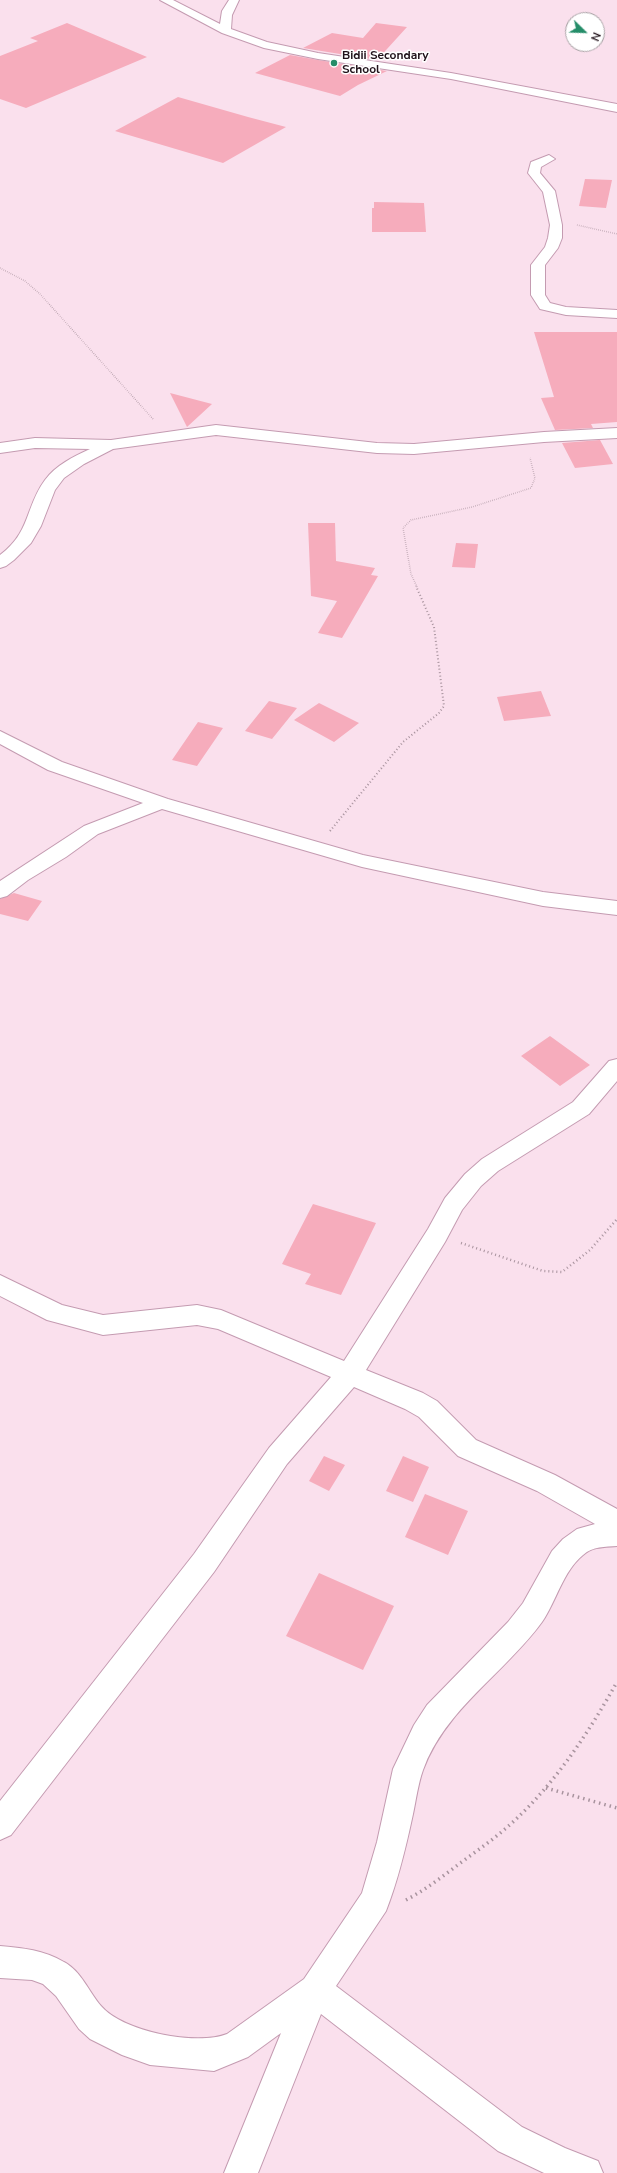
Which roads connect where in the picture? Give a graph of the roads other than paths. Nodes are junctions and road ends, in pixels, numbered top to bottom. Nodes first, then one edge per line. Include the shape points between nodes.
1 (166, 0) edge
2 (234, 0) edge
3 (226, 31) junction
4 (617, 108) edge
5 (549, 159) dead end
6 (617, 314) edge
7 (617, 433) edge
8 (110, 445) junction
9 (0, 448) edge
10 (0, 563) edge
11 (0, 737) edge
12 (161, 803) junction
13 (0, 892) edge
14 (617, 908) edge
15 (617, 1068) edge
16 (0, 1285) edge
17 (349, 1375) junction
18 (617, 1523) edge
19 (617, 1534) edge
20 (0, 1825) edge
21 (0, 1962) edge
22 (314, 1990) junction
23 (241, 2173) edge
24 (586, 2173) edge

1 - 3 street
2 - 3 street via 224,18
3 - 4 street via 251,42 284,50 451,76
5 - 6 street via 535,165 534,173 549,191 555,221 555,238 538,265 538,295 545,306 566,312
7 - 8 street via 414,449 377,448 216,430
8 - 9 street via 35,444
8 - 10 street via 66,468 53,479 28,537 20,549
11 - 12 street via 55,766
12 - 13 street via 91,830 21,875
12 - 14 street via 362,861 543,899
15 - 17 street via 581,1108 472,1180 453,1204 437,1235
16 - 17 street via 56,1313 103,1325 197,1315 221,1320
17 - 18 street via 428,1409 466,1448 546,1484
17 - 20 street via 278,1456 204,1563
19 - 22 street via 586,1537 572,1547 518,1631 437,1715 408,1769 392,1842 375,1900
21 - 22 street via 32,1964 54,1973 67,1985 90,2018 101,2028 133,2044 150,2049 214,2055 237,2046
22 - 23 street
22 - 24 street via 510,2139

